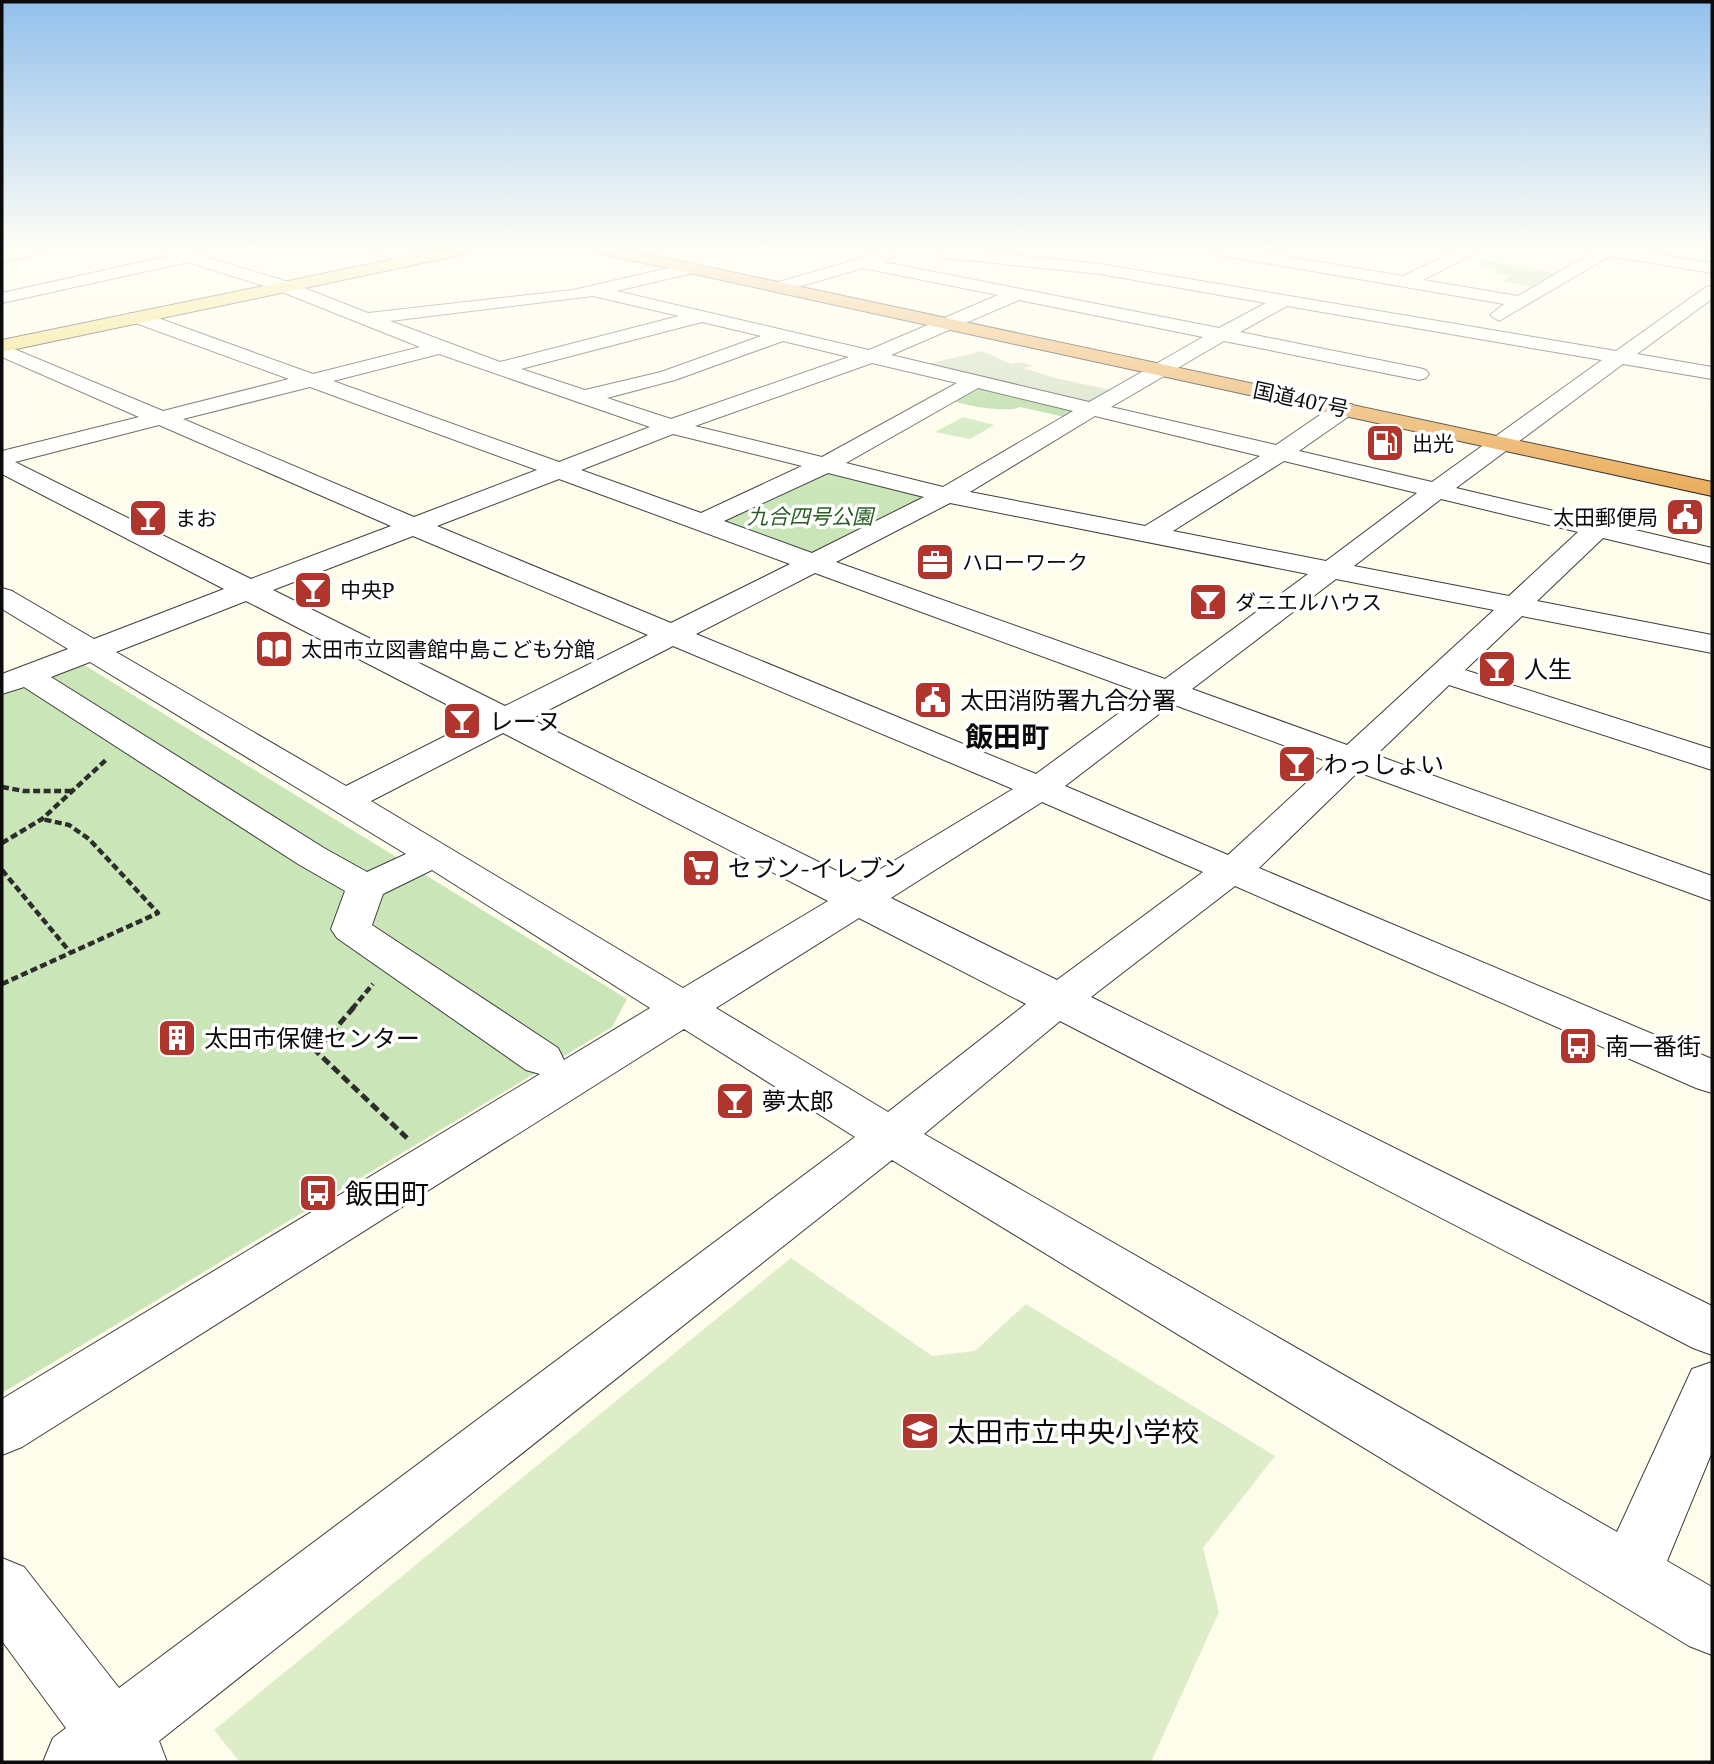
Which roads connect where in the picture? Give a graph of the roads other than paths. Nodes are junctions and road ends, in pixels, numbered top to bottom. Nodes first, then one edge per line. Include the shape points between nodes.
1 (77, 331) edge
2 (176, 331) edge
3 (396, 331) edge
4 (602, 331) edge
5 (643, 331) edge
6 (715, 331) edge
7 (762, 331) edge
8 (929, 331) edge
9 (986, 331) edge
10 (1205, 331) edge
11 (1229, 331) edge
12 (1493, 331) edge
13 (1658, 331) edge
14 (1223, 335) junction
15 (780, 336) junction
16 (470, 337) dead end
17 (620, 337) junction
18 (699, 338) dead end
19 (437, 347) junction
20 (2, 349) edge
21 (1628, 354) junction
22 (869, 357) junction
23 (1712, 363) edge
24 (499, 368) junction
25 (1159, 369) junction
26 (573, 371) dead end
27 (1712, 373) edge
28 (1419, 374) dead end
29 (536, 380) junction
30 (311, 381) junction
31 (974, 382) junction
32 (585, 397) junction
33 (1344, 409) junction
34 (1092, 411) junction
35 (160, 418) junction
36 (671, 427) junction
37 (1500, 443) junction
38 (1279, 454) junction
39 (2, 458) edge
40 (2, 465) edge
41 (825, 465) junction
42 (557, 471) junction
43 (1712, 489) edge
44 (1438, 491) junction
45 (947, 495) junction
46 (702, 522) junction
47 (413, 526) junction
48 (1597, 529) junction
49 (1150, 534) junction
50 (1712, 556) edge
51 (811, 563) junction
52 (1333, 569) junction
53 (247, 590) junction
54 (2, 597) edge
55 (1515, 606) junction
56 (673, 634) junction
57 (1712, 644) edge
58 (89, 651) junction
59 (1443, 673) junction
60 (14, 680) edge
61 (1169, 692) junction
62 (503, 720) junction
63 (1352, 758) junction
64 (1712, 760) edge
65 (1040, 788) junction
66 (345, 800) junction
67 (435, 854) junction
68 (1233, 871) junction
69 (366, 887) junction
70 (1712, 890) edge
71 (862, 899) junction
72 (1058, 1001) junction
73 (684, 1009) junction
74 (542, 1059) dead end
75 (1712, 1077) edge
76 (890, 1136) junction
77 (1712, 1332) edge
78 (1712, 1386) edge
79 (2, 1429) edge
80 (1630, 1574) junction
81 (2, 1589) edge
82 (1712, 1623) edge
83 (108, 1753) edge

1 - 20 main road
2 - 30 street
3 - 19 street
4 - 17 street
5 - 17 street
6 - 18 street
7 - 15 street
8 - 22 street
9 - 25 highway, 国道407号
10 - 14 street
11 - 14 street
12 - 21 street
13 - 21 street
14 - 25 street
14 - 28 street
15 - 22 street
15 - 32 street via 668,376
16 - 19 street
17 - 24 street
19 - 24 street
19 - 30 street
20 - 35 street
21 - 23 street
21 - 27 street
21 - 37 street
22 - 31 street
22 - 36 street
24 - 29 street
25 - 33 highway, 国道407号
25 - 34 street
26 - 29 street
29 - 32 street
30 - 35 street
30 - 42 street
31 - 34 street
31 - 41 street
32 - 36 street
33 - 37 highway, 国道407号
33 - 38 street
34 - 38 street
34 - 45 street
35 - 39 street
35 - 47 street
36 - 41 street
36 - 42 street
37 - 43 highway, 国道407号
37 - 44 street
38 - 44 street
38 - 49 street
40 - 53 street
41 - 45 street
41 - 46 street
42 - 46 street
42 - 47 street
44 - 48 street
44 - 52 street
45 - 49 street
45 - 51 street
46 - 51 street
47 - 53 street
47 - 56 street
48 - 50 street
48 - 55 street
49 - 52 street
51 - 56 street
51 - 61 street
52 - 55 street
52 - 61 street
53 - 58 street
53 - 62 street
54 - 58 street
55 - 57 street
55 - 59 street
56 - 62 street
56 - 65 street
58 - 60 street
58 - 66 street
59 - 63 street
59 - 64 street
60 - 69 street via 127,739
61 - 63 street
61 - 65 street
62 - 66 street
62 - 71 street
63 - 68 street
63 - 70 street
65 - 68 street
65 - 71 street
66 - 67 street
67 - 69 street
67 - 73 street
68 - 72 street
68 - 75 street
69 - 74 street via 351,929
71 - 72 street
71 - 73 street
72 - 76 street
72 - 77 street
73 - 76 street
73 - 79 street
76 - 80 street
76 - 83 street
78 - 80 street
80 - 82 street
81 - 83 street

